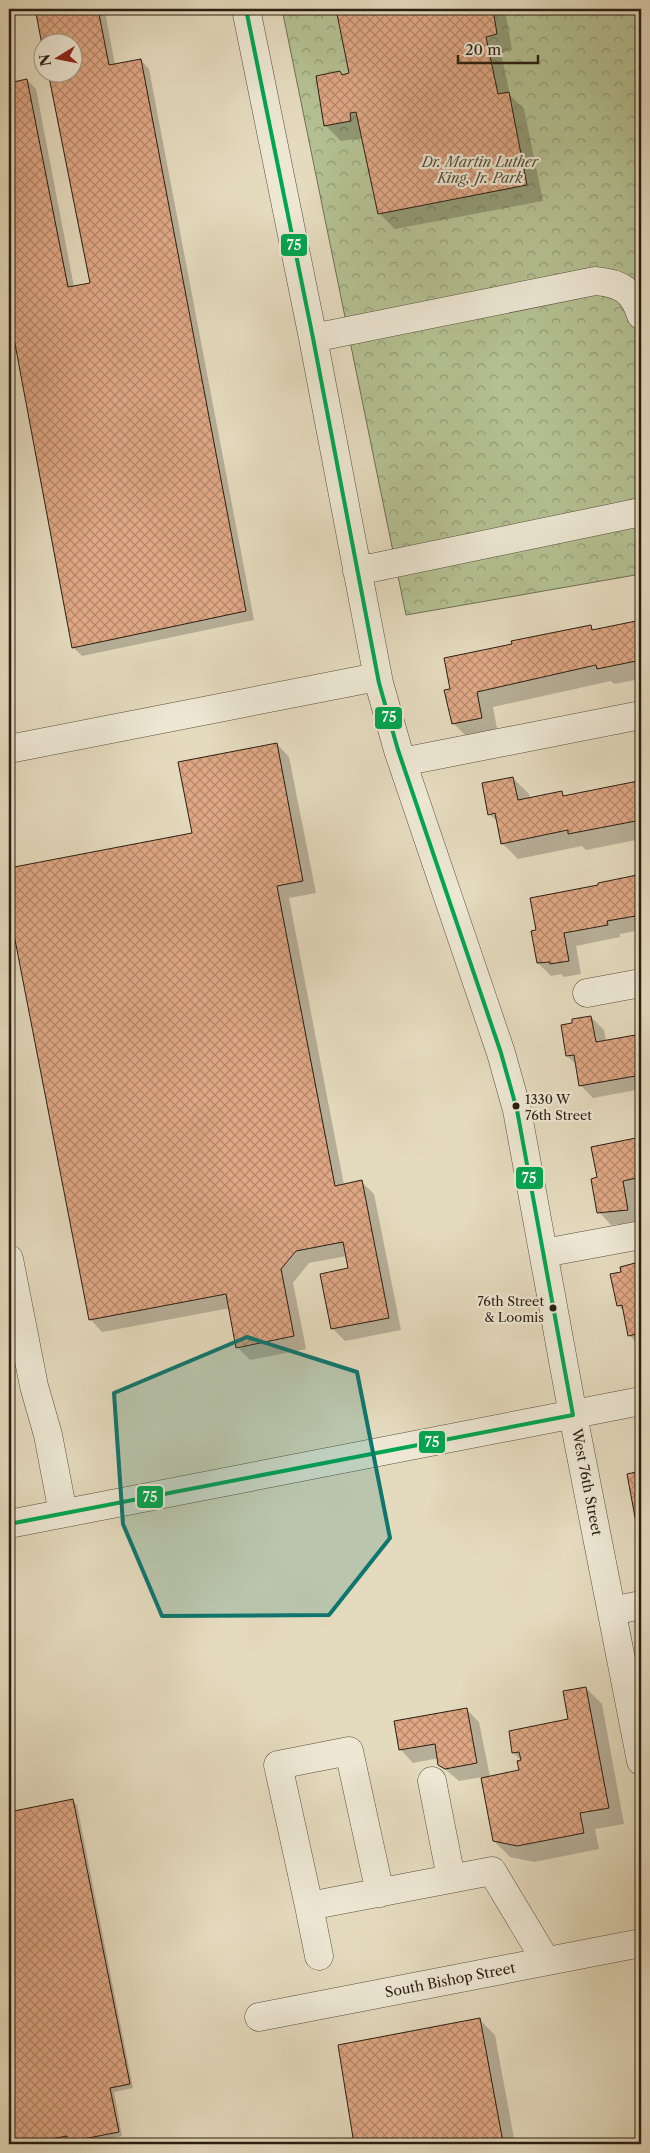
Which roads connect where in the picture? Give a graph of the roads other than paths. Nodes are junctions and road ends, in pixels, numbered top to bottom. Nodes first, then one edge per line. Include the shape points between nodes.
1 (246, 9) edge
2 (641, 315) edge
3 (313, 338) junction
4 (641, 512) edge
5 (358, 571) junction
6 (377, 677) junction
7 (641, 715) edge
8 (9, 749) edge
9 (402, 762) junction
10 (641, 983) edge
11 (587, 993) dead end
12 (641, 1235) edge
13 (544, 1253) junction
14 (9, 1259) edge
15 (641, 1402) edge
16 (574, 1415) junction
17 (63, 1513) junction
18 (9, 1524) edge
19 (641, 1605) edge
20 (612, 1611) junction
21 (640, 1747) edge
22 (432, 1781) dead end
23 (452, 1878) junction
24 (380, 1893) junction
25 (310, 1906) junction
26 (641, 1943) edge
27 (319, 1956) dead end
28 (546, 1961) junction
29 (259, 2017) dead end

1 - 3 street, West 76th Street
2 - 3 street via 628,292 612,282 595,281
3 - 5 street, West 76th Street
4 - 5 street
5 - 6 street, West 76th Street
6 - 8 street
6 - 9 street, West 76th Street
7 - 9 street
9 - 13 street, West 76th Street via 501,1053 517,1110
10 - 11 street
12 - 13 street
13 - 16 street, West 76th Street
14 - 17 street
15 - 16 street
16 - 17 street
16 - 20 street, West 76th Street
17 - 18 street
19 - 20 street
20 - 21 street, West 76th Street
22 - 23 street
23 - 24 street
23 - 28 street via 492,1871
24 - 25 street
24 - 25 street via 349,1751 278,1765
25 - 27 street
26 - 28 street, South Bishop Street
28 - 29 street, South Bishop Street

